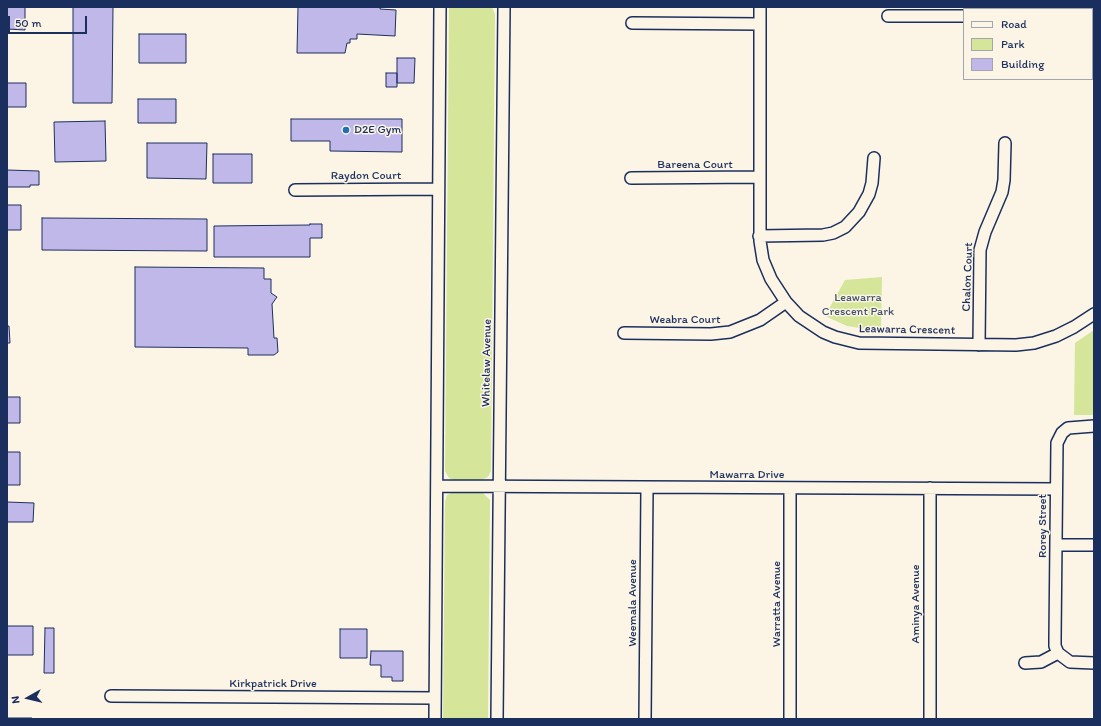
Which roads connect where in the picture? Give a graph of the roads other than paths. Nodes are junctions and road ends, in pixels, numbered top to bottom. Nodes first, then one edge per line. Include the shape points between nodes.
1 (440, 7) edge
2 (504, 7) edge
3 (760, 7) edge
4 (888, 16) dead end
5 (963, 16) edge
6 (632, 23) dead end
7 (760, 24) junction
8 (1005, 143) dead end
9 (874, 158) dead end
10 (759, 177) junction
11 (631, 178) dead end
12 (438, 188) junction
13 (295, 190) dead end
14 (760, 236) junction
15 (786, 302) junction
16 (1094, 314) edge
17 (624, 333) dead end
18 (979, 345) junction
19 (1094, 426) edge
20 (437, 486) junction
21 (499, 486) junction
22 (647, 488) junction
23 (790, 488) junction
24 (930, 488) junction
25 (1056, 488) junction
26 (1056, 545) junction
27 (1094, 545) edge
28 (1058, 653) junction
29 (1025, 663) dead end
30 (1094, 663) edge
31 (111, 696) dead end
32 (435, 698) junction
33 (435, 719) edge
34 (497, 719) edge
35 (646, 719) edge
36 (790, 719) edge
37 (930, 719) edge

1 - 12 street
2 - 21 street, Whitelaw Avenue
3 - 7 street, Leawarra Crescent
4 - 5 street
6 - 7 street
7 - 10 street, Leawarra Crescent
8 - 18 street, Chalon Court via 1002,192 980,250
9 - 14 street via 869,194 860,212 845,227 823,235
10 - 11 street, Bareena Court
10 - 14 street, Leawarra Crescent
12 - 13 street, Raydon Court
12 - 20 street
14 - 15 street, Leawarra Crescent via 766,268
15 - 17 street, Weabra Court via 760,320 730,332
15 - 18 street, Leawarra Crescent via 799,316 817,329 852,342
16 - 18 street, Leawarra Crescent via 1063,333 1034,343
19 - 25 street, Rorey Street via 1070,427 1059,437
20 - 21 street, Mawarra Drive
20 - 32 street
21 - 22 street, Mawarra Drive
21 - 34 street, Whitelaw Avenue
22 - 23 street, Mawarra Drive
22 - 35 street, Weemala Avenue
23 - 24 street, Mawarra Drive
23 - 36 street, Warratta Avenue
24 - 25 street, Mawarra Drive
24 - 37 street, Aminya Avenue
25 - 26 street, Rorey Street
26 - 27 street
26 - 28 street, Rorey Street via 1055,641
28 - 29 street via 1041,662
28 - 30 street via 1070,662
31 - 32 street, Kirkpatrick Drive
32 - 33 street

